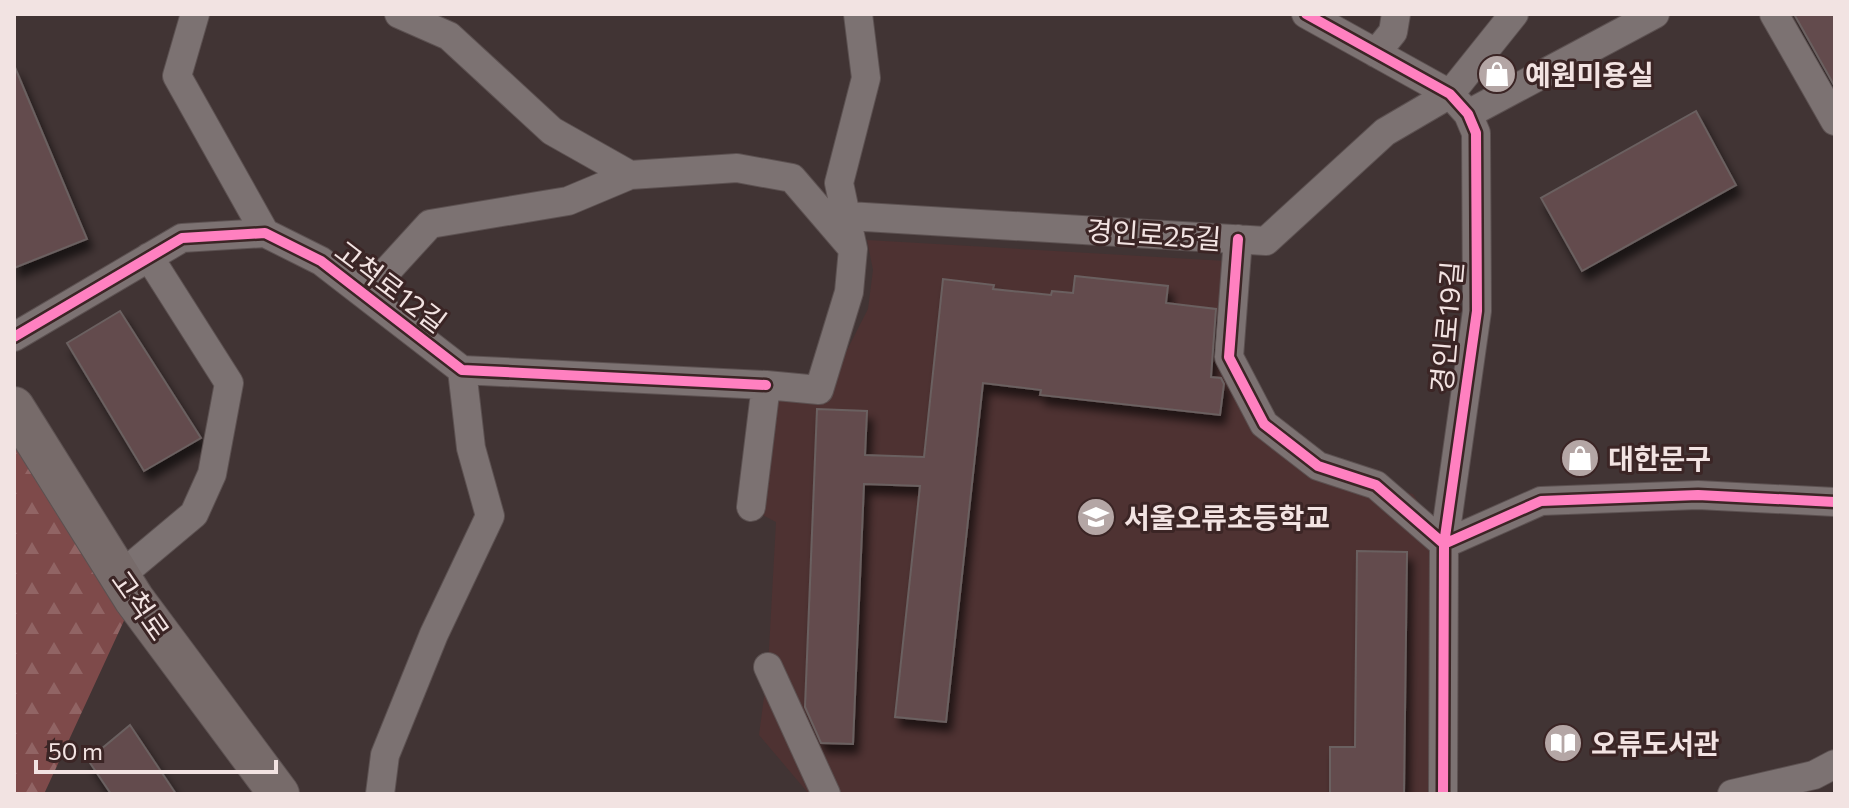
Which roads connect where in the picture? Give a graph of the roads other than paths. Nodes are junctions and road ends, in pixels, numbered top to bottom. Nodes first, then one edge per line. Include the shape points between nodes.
1 (195, 14) edge
2 (399, 14) edge
3 (858, 14) edge
4 (1306, 14) edge
5 (1396, 14) edge
6 (1514, 14) edge
7 (1655, 14) edge
8 (1774, 14) edge
9 (1376, 53) junction
10 (1459, 104) junction
11 (1835, 121) edge
12 (630, 175) junction
13 (848, 216) junction
14 (265, 233) junction
15 (1238, 239) junction
16 (853, 249) junction
17 (149, 257) junction
18 (365, 295) junction
19 (14, 337) edge
20 (462, 370) junction
21 (766, 385) junction
22 (14, 407) edge
23 (1835, 502) edge
24 (751, 507) dead end
25 (1444, 544) junction
26 (120, 576) junction
27 (768, 667) dead end
28 (1835, 764) edge
29 (279, 794) edge
30 (380, 794) edge
31 (826, 794) edge
32 (1443, 794) edge
33 (1732, 794) edge

1 - 14 street via 177,76
2 - 12 street via 449,36 552,131
3 - 13 street via 866,78 839,183
4 - 9 street
5 - 9 street via 1393,32
6 - 10 street, 경인로25길
7 - 10 street
8 - 11 street
9 - 10 street
10 - 15 street, 경인로25길 via 1385,132 1266,241
10 - 25 street, 경인로19길 via 1476,133 1477,311
12 - 16 street, 고척로12길 via 737,168 792,178
12 - 18 street, 고척로12길 via 568,201 430,224
13 - 15 street, 경인로25길
13 - 16 street
14 - 17 street via 182,238
14 - 18 street, 고척로12길 via 321,261
15 - 25 street via 1229,357 1264,424 1318,466 1376,485
16 - 21 street via 849,292 819,390
17 - 19 street
17 - 26 street via 229,383 212,474 194,514
18 - 20 street, 고척로12길
20 - 21 street
20 - 30 street via 471,448 490,516 385,755
21 - 24 street
22 - 26 main road, 고척로
23 - 25 street via 1698,495 1541,501
25 - 32 street, 경인로19길
26 - 29 main road, 고척로
27 - 31 street
28 - 33 street via 1814,775

